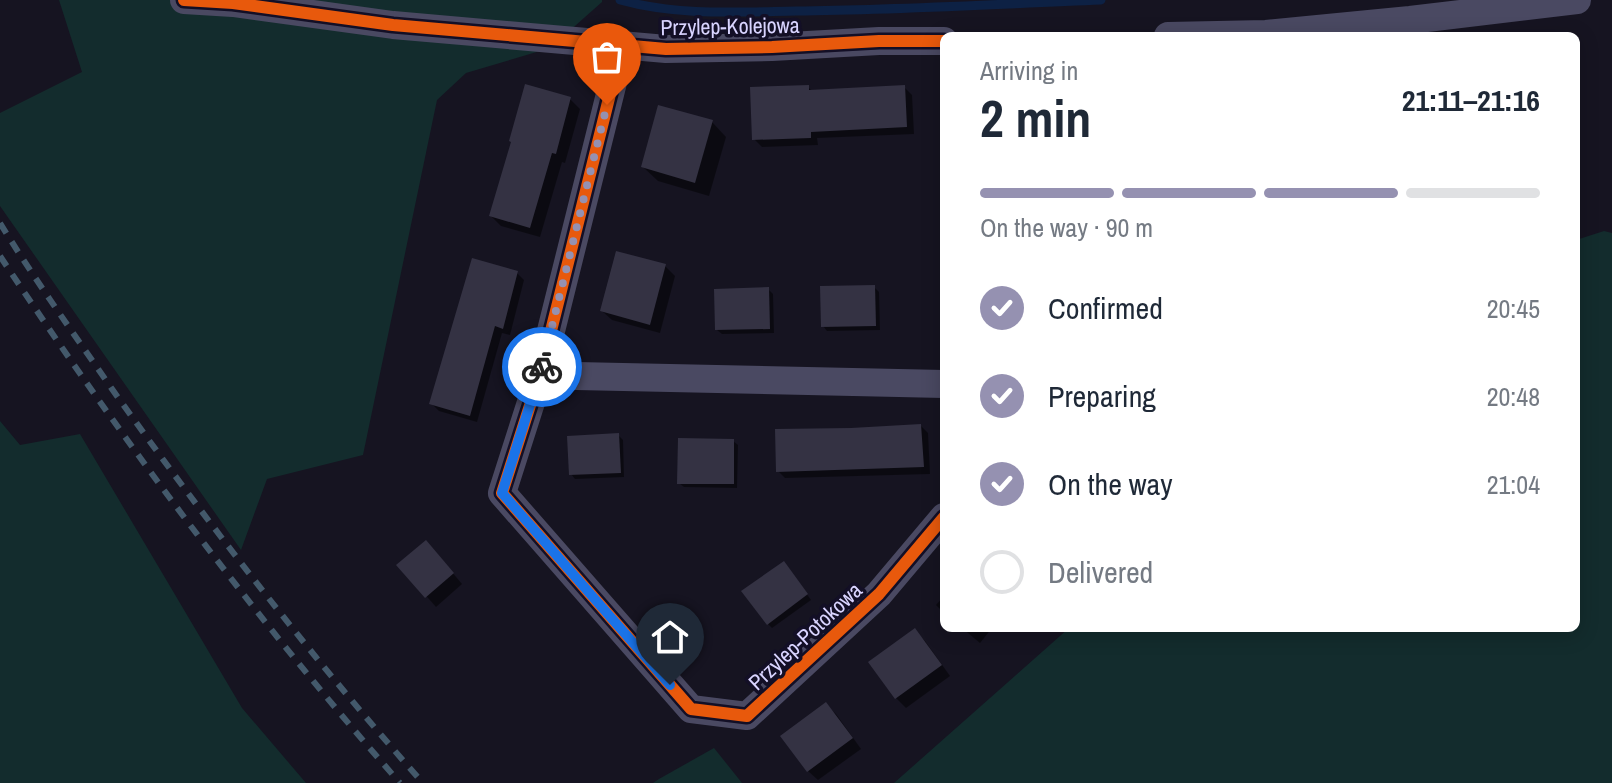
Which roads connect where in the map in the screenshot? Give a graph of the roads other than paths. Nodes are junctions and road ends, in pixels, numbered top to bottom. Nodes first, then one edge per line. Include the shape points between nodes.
1 (184, 0) edge
2 (1577, 0) edge
3 (1295, 32) edge
4 (940, 41) edge
5 (622, 46) junction
6 (541, 371) junction
7 (940, 384) edge
8 (940, 522) edge

1 - 5 street, Przylep-Kolejowa
2 - 3 street
4 - 5 street, Przylep-Kolejowa
5 - 6 street, Przylep-Potokowa
6 - 7 street
6 - 8 street, Przylep-Potokowa via 502,493 691,709 747,716 879,594

